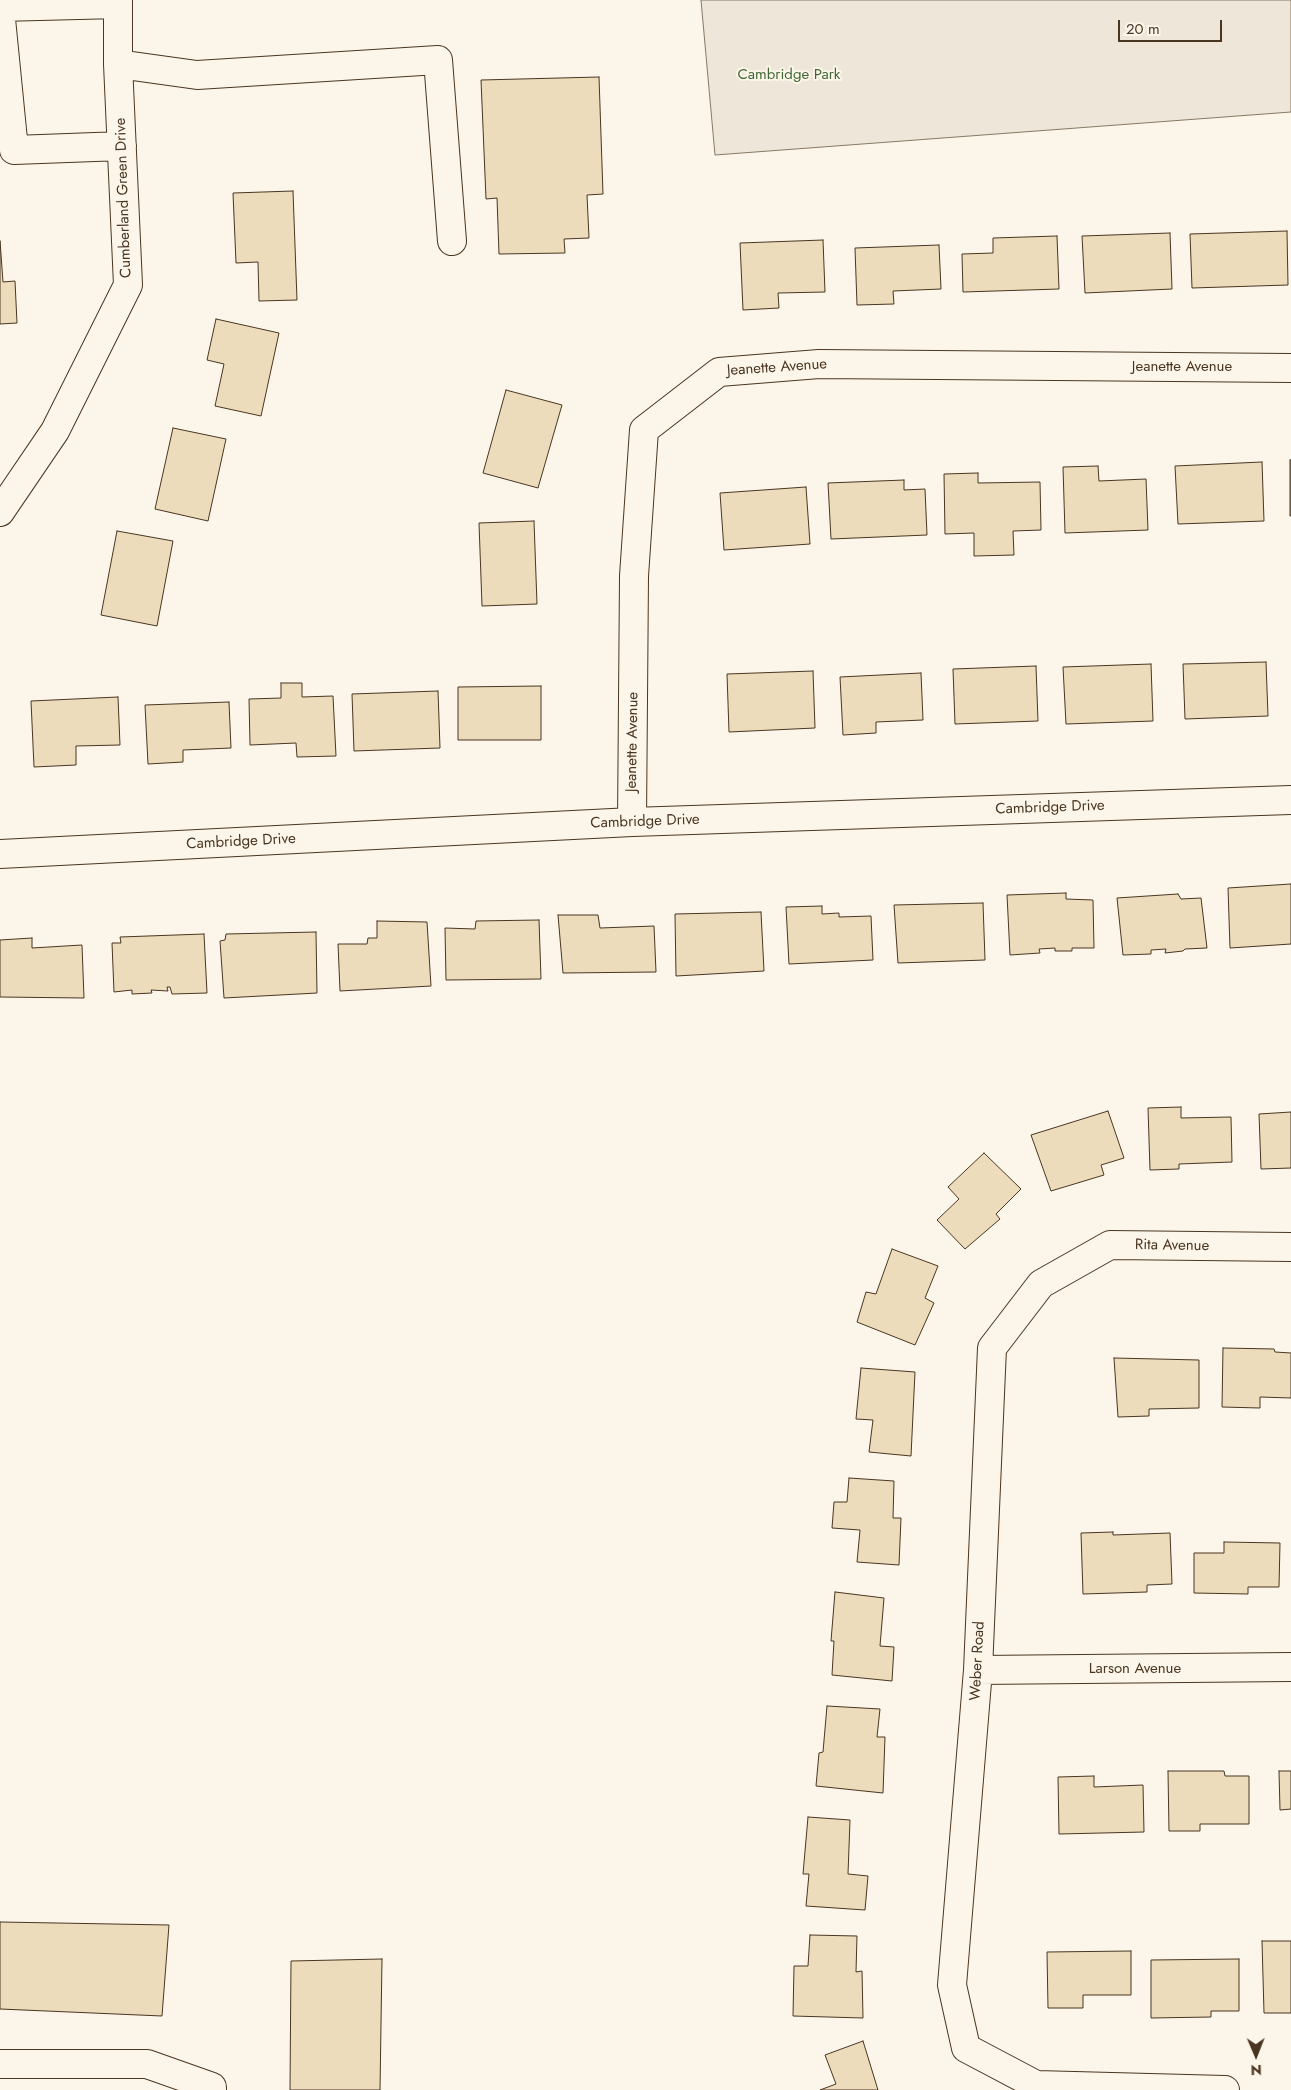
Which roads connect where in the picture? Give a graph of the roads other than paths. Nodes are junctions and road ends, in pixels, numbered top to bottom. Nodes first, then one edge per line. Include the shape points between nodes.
1 (118, 2) edge
2 (0, 8) edge
3 (118, 64) junction
4 (122, 146) junction
5 (452, 241) dead end
6 (1291, 368) edge
7 (0, 512) edge
8 (1291, 800) edge
9 (632, 822) junction
10 (0, 854) edge
11 (1291, 1247) edge
12 (1060, 1273) joint
13 (1291, 1667) edge
14 (978, 1670) junction
15 (0, 2064) edge
16 (212, 2090) edge
17 (1225, 2090) edge

1 - 2 street
1 - 3 street, Cumberland Green Drive
2 - 4 street via 14,150
3 - 4 street, Cumberland Green Drive
3 - 5 street via 197,75 438,60
4 - 7 street, Cumberland Green Drive via 128,285 55,431
6 - 9 street, Jeanette Avenue via 819,364 718,372 644,430 634,576
8 - 9 street, Cambridge Drive
9 - 10 street, Cambridge Drive
11 - 12 street, Rita Avenue via 1110,1245
12 - 14 street, Weber Road via 1041,1284 992,1348
13 - 14 street, Larson Avenue
14 - 17 street, Weber Road via 952,1985 966,2048 1036,2085
15 - 16 street via 147,2064 212,2087

